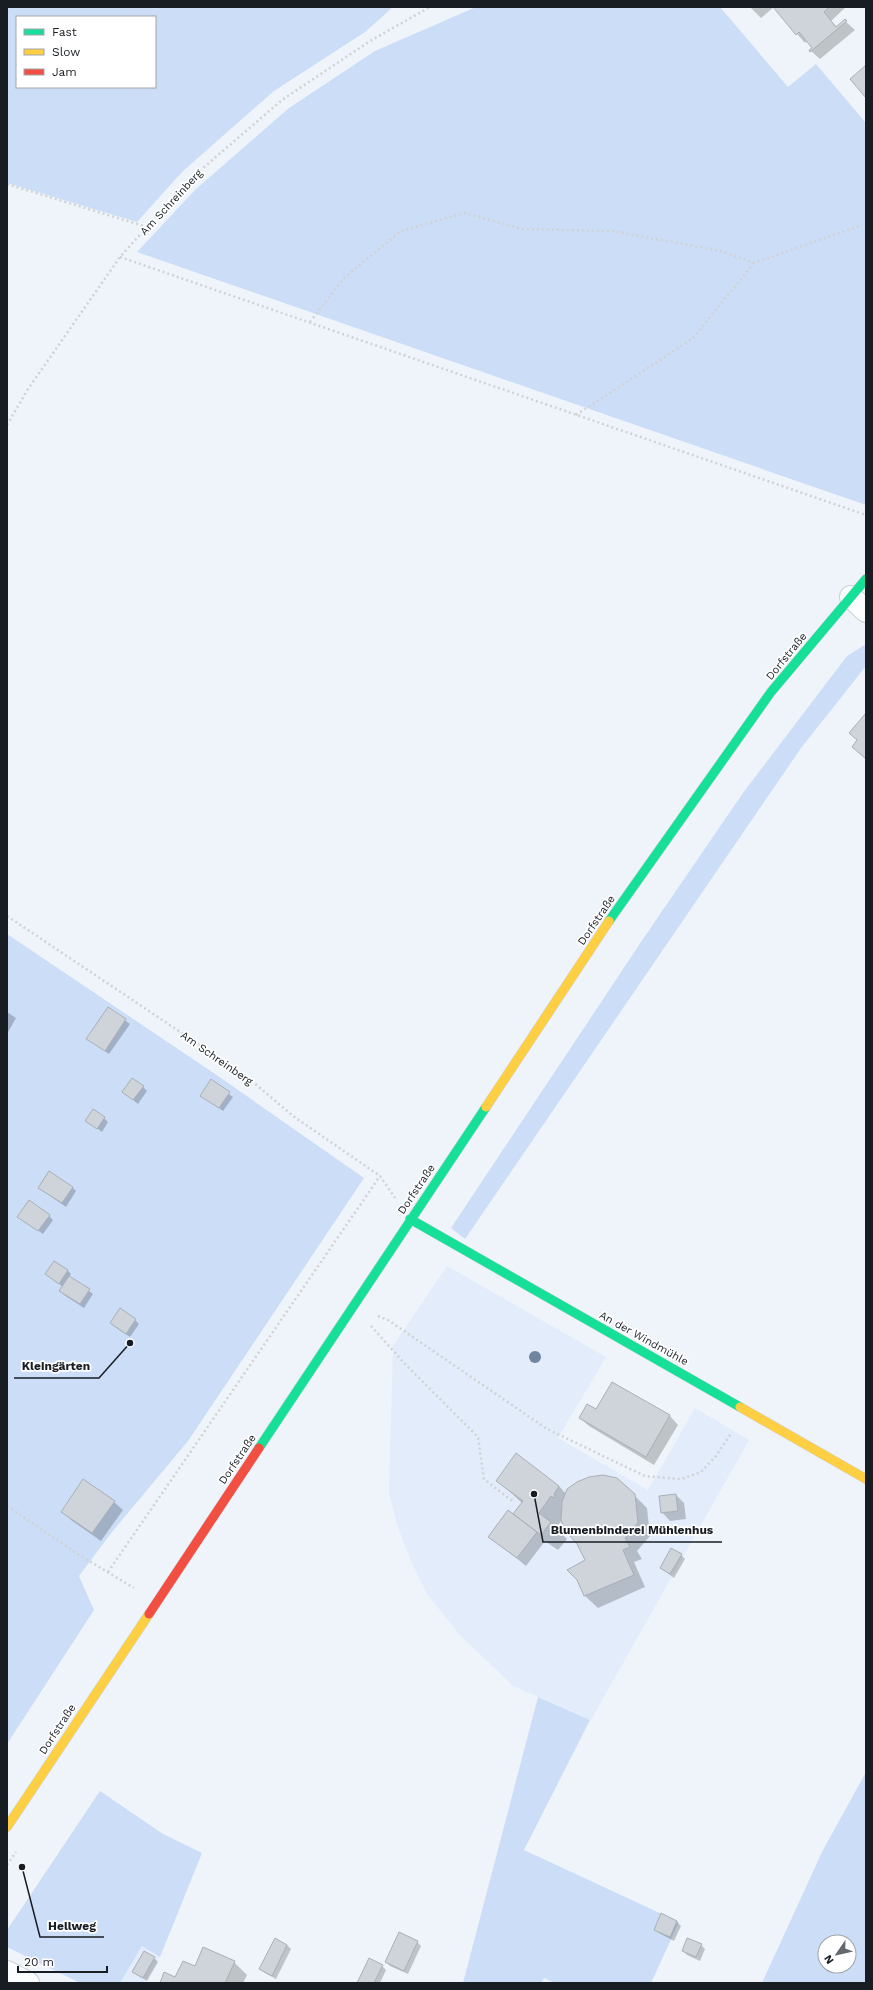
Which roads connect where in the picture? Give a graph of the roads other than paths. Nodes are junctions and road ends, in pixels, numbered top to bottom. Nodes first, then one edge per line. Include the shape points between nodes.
1 (866, 580) edge
2 (858, 604) edge
3 (410, 1219) junction
4 (866, 1478) edge
5 (7, 1827) edge
6 (7, 1972) edge
7 (28, 1983) edge

1 - 2 street, Dorfstraße
2 - 3 street, Dorfstraße via 771,692 622,902
3 - 4 street, An der Windmühle
3 - 5 street, Dorfstraße
6 - 7 street

